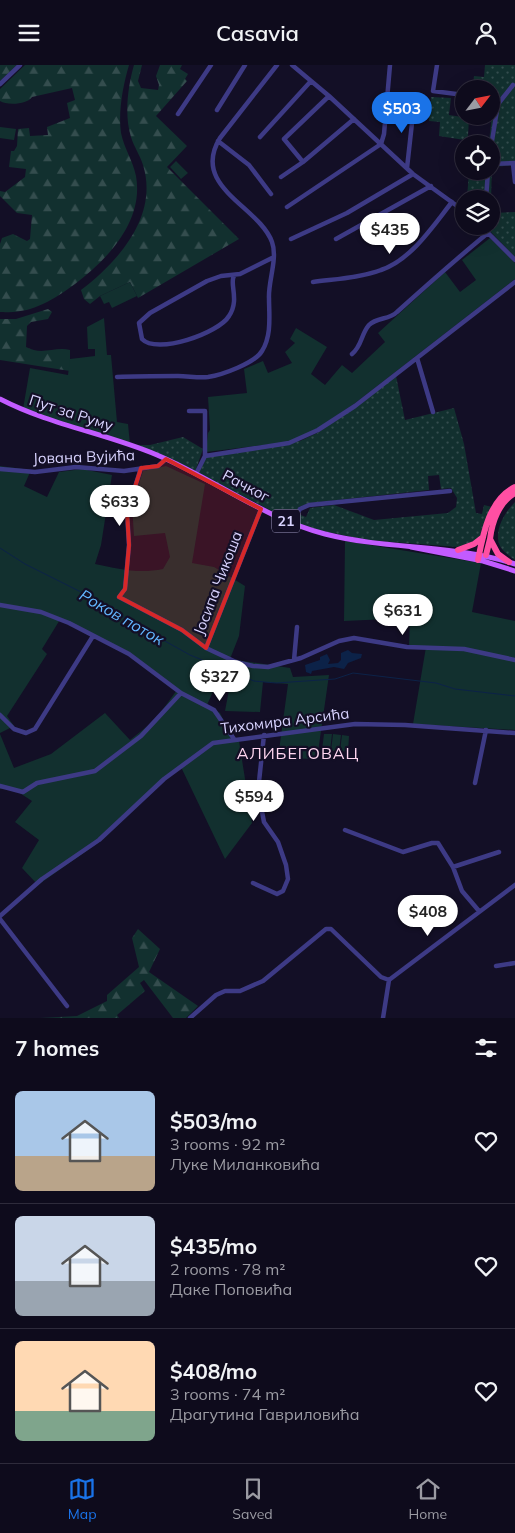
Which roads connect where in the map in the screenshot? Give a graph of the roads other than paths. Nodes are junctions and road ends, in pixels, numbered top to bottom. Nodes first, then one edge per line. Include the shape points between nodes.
1 (20, 65) edge
2 (211, 65) edge
3 (244, 65) edge
4 (277, 65) edge
5 (292, 65) edge
6 (390, 65) edge
7 (437, 65) edge
8 (311, 81) junction
9 (0, 84) edge
10 (513, 85) dead end
11 (455, 94) edge
12 (329, 95) junction
13 (414, 105) dead end
14 (217, 110) dead end
15 (178, 114) dead end
16 (354, 119) junction
17 (493, 135) edge
18 (260, 137) dead end
19 (218, 141) junction
20 (381, 144) junction
21 (303, 162) junction
22 (514, 163) edge
23 (500, 164) edge
24 (407, 168) junction
25 (413, 173) junction
26 (281, 177) dead end
27 (515, 182) edge
28 (432, 186) junction
29 (271, 194) dead end
30 (452, 202) junction
31 (455, 204) edge
32 (288, 207) dead end
33 (486, 235) edge
34 (490, 235) edge
35 (291, 239) dead end
36 (336, 239) dead end
37 (272, 258) junction
38 (515, 260) edge
39 (234, 276) junction
40 (313, 282) dead end
41 (515, 282) edge
42 (352, 354) dead end
43 (417, 358) junction
44 (117, 377) dead end
45 (0, 399) edge
46 (189, 411) dead end
47 (433, 412) dead end
48 (134, 447) joint
49 (205, 456) junction
50 (166, 459) junction
51 (141, 468) junction
52 (0, 469) edge
53 (196, 474) junction
54 (515, 487) edge
55 (450, 491) dead end
56 (515, 493) edge
57 (261, 509) junction
58 (292, 523) junction
59 (487, 538) junction
60 (408, 546) junction
61 (458, 550) junction
62 (481, 556) junction
63 (512, 563) edge
64 (515, 571) edge
65 (0, 605) edge
66 (297, 627) dead end
67 (93, 636) junction
68 (206, 648) junction
69 (294, 660) junction
70 (515, 660) edge
71 (182, 693) junction
72 (0, 715) edge
73 (486, 731) junction
74 (515, 733) edge
75 (264, 735) junction
76 (234, 739) junction
77 (475, 783) dead end
78 (0, 786) edge
79 (346, 830) dead end
80 (499, 852) dead end
81 (453, 867) junction
82 (253, 883) dead end
83 (515, 885) edge
84 (479, 911) junction
85 (0, 917) edge
86 (515, 963) edge
87 (496, 966) dead end
88 (389, 980) junction
89 (66, 1006) dead end
90 (190, 1018) edge
91 (383, 1018) edge

1 - 9 street
2 - 15 street
3 - 14 street
4 - 19 street
5 - 8 street
6 - 20 street
7 - 11 street via 433,91
8 - 12 street
8 - 18 street
10 - 17 street via 498,104
12 - 16 street
12 - 21 street via 284,139
13 - 24 street
16 - 20 street
16 - 21 street
19 - 29 street via 250,165
19 - 37 street via 214,159 219,183 265,230 272,242
20 - 24 street
20 - 32 street
21 - 26 street
22 - 23 street
22 - 27 street
24 - 25 street
25 - 28 street
25 - 35 street via 341,216
28 - 30 street
28 - 36 street
30 - 31 street
30 - 40 street via 412,249 392,265 374,272
33 - 42 street via 430,280 394,315 372,323
34 - 38 street
37 - 39 street
37 - 44 street via 269,327 257,357 211,377
39 - 39 street via 214,278 156,309 141,321 139,334 145,342 158,346 216,329 234,307
41 - 43 street
43 - 47 street
43 - 49 street via 336,419 300,440
45 - 48 main road, Пут за Руму / 21 via 44,419
46 - 49 street via 205,411
48 - 50 main road, Рачког / 21
49 - 53 street
50 - 51 street, Јована Вујића via 158,466
50 - 53 main road, Рачког / 21
51 - 52 street, Јована Вујића via 110,471 76,467 35,472
51 - 68 street via 127,512 129,545 124,589 119,597 182,630
53 - 57 main road, Рачког / 21
54 - 59 highway via 496,503
55 - 58 street via 310,505 300,509
56 - 59 highway via 498,513
57 - 58 main road, Рачког / 21
57 - 68 street, Јосипа Чикоша
58 - 60 main road, Рачког / 21 via 339,537
59 - 61 highway
59 - 62 highway
59 - 63 highway via 498,554
60 - 61 main road, Рачког / 21
60 - 62 main road, Рачког / 21 via 428,552
61 - 62 main road, Рачког / 21
62 - 63 main road, Рачког / 21
62 - 64 main road, Рачког / 21
65 - 67 street via 41,612
66 - 69 street
67 - 71 street via 130,654
67 - 72 street via 35,729 26,733 14,729
68 - 69 street, Јосипа Чикоша via 253,666 268,667
69 - 70 street, Јосипа Чикоша via 354,638 407,647 464,649
71 - 76 street via 214,710
71 - 78 street via 141,736 95,771 37,783 22,792
73 - 74 street, Тихомира Арсића
73 - 75 street, Тихомира Арсића via 355,725
73 - 77 street
75 - 76 street, Тихомира Арсића
75 - 82 street via 259,799 264,821 280,847 288,879 283,891 277,894
76 - 85 street, Тихомира Арсића via 213,743 164,779 99,839 42,879
79 - 81 street via 403,852 438,843
80 - 81 street
81 - 84 street via 462,891
83 - 84 street
84 - 88 street
85 - 89 street
86 - 87 street
88 - 90 street via 381,977 331,929 326,929 263,981 240,991 216,995
88 - 91 street

